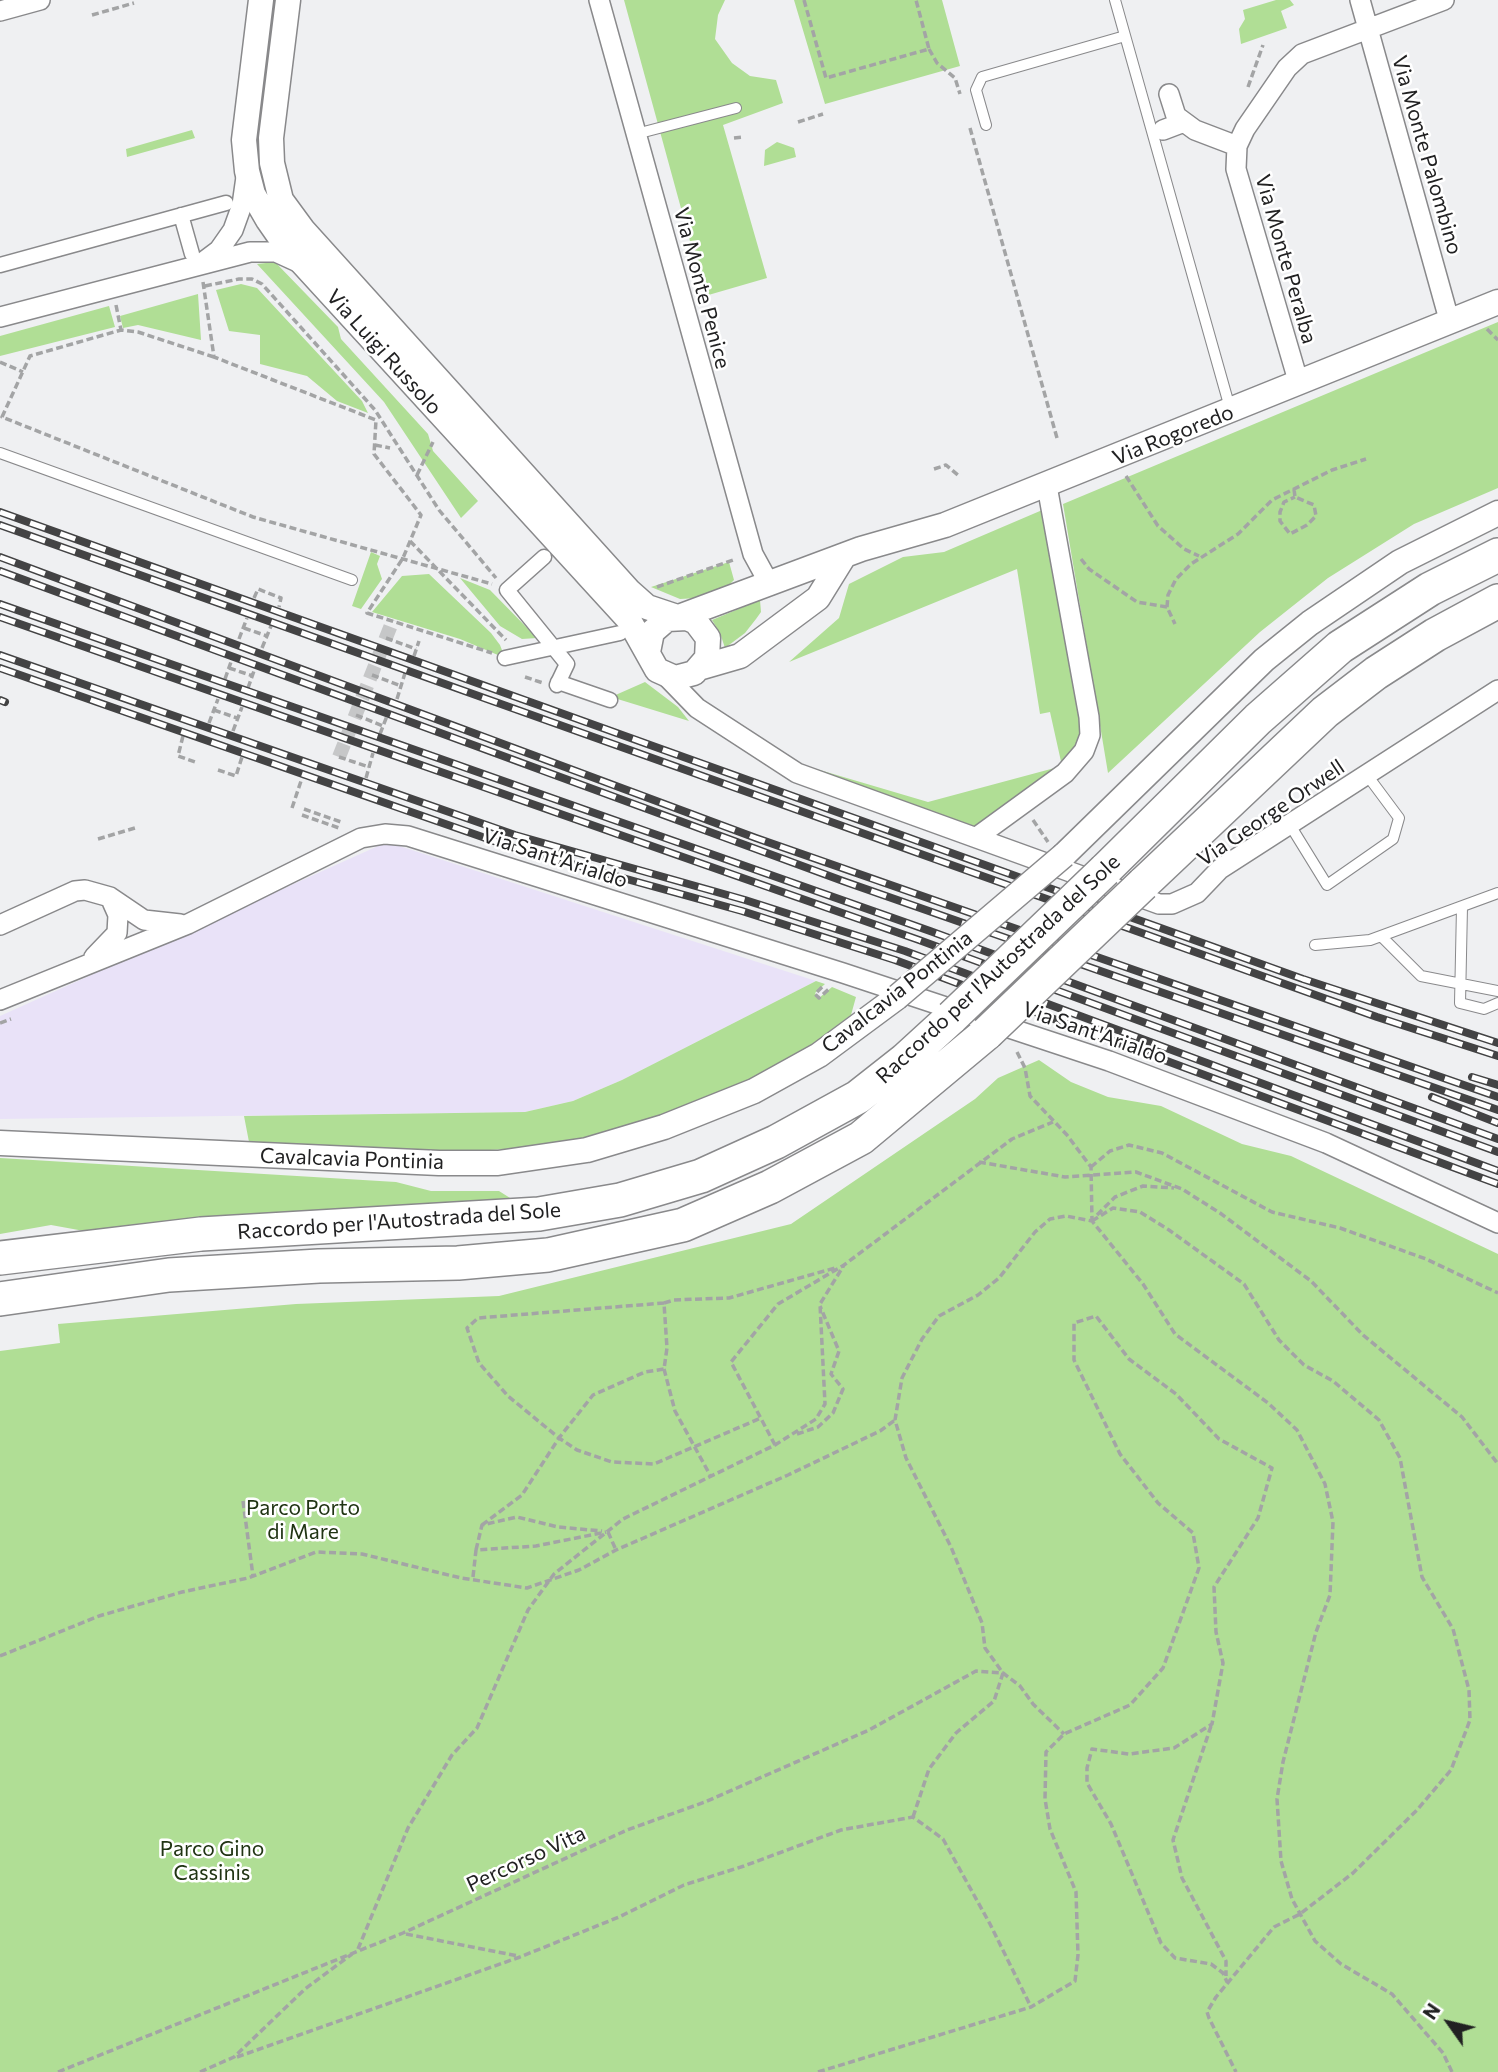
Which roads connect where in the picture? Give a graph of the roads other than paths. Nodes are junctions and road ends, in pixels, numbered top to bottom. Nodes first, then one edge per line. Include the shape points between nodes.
1 (40, 0) edge
2 (261, 0) edge
3 (288, 0) edge
4 (599, 0) edge
5 (1115, 0) edge
6 (1360, 0) edge
7 (1444, 0) edge
8 (0, 11) edge
9 (1368, 27) junction
10 (1125, 36) junction
11 (1170, 94) dead end
12 (736, 107) dead end
13 (1184, 122) junction
14 (986, 125) dead end
15 (1163, 130) dead end
16 (636, 134) junction
17 (1237, 146) junction
18 (247, 172) junction
19 (226, 203) dead end
20 (181, 215) junction
21 (194, 260) junction
22 (0, 265) edge
23 (304, 265) junction
24 (1498, 302) edge
25 (0, 317) edge
26 (1451, 323) junction
27 (1299, 384) junction
28 (1231, 412) junction
29 (0, 453) edge
30 (1047, 486) junction
31 (1498, 513) edge
32 (1498, 555) edge
33 (844, 556) junction
34 (544, 557) dead end
35 (352, 580) dead end
36 (770, 585) junction
37 (1498, 601) edge
38 (678, 617) junction
39 (620, 633) dead end
40 (550, 646) junction
41 (751, 649) junction
42 (648, 652) junction
43 (505, 658) road end
44 (702, 667) junction
45 (665, 675) junction
46 (1498, 690) edge
47 (610, 700) dead end
48 (1367, 775) junction
49 (1290, 825) junction
50 (977, 837) junction
51 (1498, 893) edge
52 (110, 897) junction
53 (1462, 907) junction
54 (188, 924) junction
55 (0, 925) edge
56 (1381, 936) junction
57 (1315, 945) dead end
58 (85, 964) junction
59 (1458, 984) junction
60 (1498, 991) edge
61 (0, 1000) edge
62 (1498, 1003) edge
63 (0, 1143) edge
64 (1498, 1223) edge
65 (0, 1242) edge
66 (95, 1245) junction
67 (0, 1258) edge
68 (0, 1299) edge

1 - 8 street
2 - 18 street, Via Luigi Russolo via 244,140
3 - 38 street, Via Luigi Russolo via 271,138 281,201 629,592 647,607
4 - 16 street, Via Monte Penice
5 - 10 lane
6 - 9 street, Via Monte Palombino
7 - 9 street
9 - 17 street via 1309,51 1287,68
9 - 26 street, Via Monte Palombino
10 - 14 lane via 982,77 976,90
10 - 28 lane
11 - 13 street via 1176,116
12 - 16 lane
13 - 15 street
13 - 17 street
16 - 36 street, Via Monte Penice via 753,554
17 - 27 street, Via Monte Peralba via 1236,169
18 - 21 street via 233,230 219,250
18 - 23 street, Via Luigi Russolo via 268,220
19 - 20 street
20 - 21 street
20 - 22 street
21 - 23 street via 264,251
21 - 25 street
23 - 42 street, Via Luigi Russolo via 629,620
24 - 26 street, Via Rogoredo
26 - 27 street, Via Rogoredo
27 - 28 street, Via Rogoredo
28 - 30 street, Via Rogoredo
29 - 35 lane
30 - 33 street, Via Rogoredo via 945,525
30 - 50 street via 1090,735 1084,751 1065,773
31 - 63 street, Cavalcavia Pontinia, bridge via 1400,562 1310,623 1264,660 1063,855 896,998 819,1055 754,1091 664,1127 587,1150 498,1163
32 - 66 highway, Raccordo per l'Autostrada del Sole, bridge via 1430,589 1340,647 1258,719 952,1017 858,1097 739,1160 660,1190 539,1214 242,1231
33 - 36 street, Via Rogoredo
33 - 41 street via 818,598
34 - 40 street via 507,590
36 - 38 street, Via Rogoredo
36 - 41 street via 771,615
37 - 68 highway, Raccordo per l'Autostrada del Sole, bridge via 1388,665 1325,712 987,1033 861,1138 770,1187 683,1225 548,1255 169,1275
38 - 42 street via 658,624
38 - 44 street via 696,622 708,638
39 - 40 street
40 - 43 street
40 - 47 street via 567,664 555,684
41 - 44 street via 721,664
42 - 45 street
44 - 45 street via 685,677
45 - 50 street, Via George Orwell via 697,708 784,767
46 - 48 street, Via George Orwell
48 - 49 street, Via George Orwell
48 - 49 lane via 1399,818 1393,839 1327,885
49 - 50 street, Via George Orwell via 1220,869 1197,893 1172,904 1159,904
51 - 53 lane
52 - 54 street via 144,920
52 - 55 street via 75,891
52 - 58 street via 118,915 117,933
53 - 56 lane
53 - 59 lane
54 - 58 street, Via Sant'Arialdo
54 - 64 street, Via Sant'Arialdo via 361,838 396,834 425,840 1020,1031 1326,1143
56 - 57 lane
56 - 59 lane via 1421,976
58 - 61 street, Via Sant'Arialdo
59 - 60 lane
59 - 62 lane via 1460,1003 1484,1009
65 - 66 highway via 37,1237
66 - 67 highway, Raccordo per l'Autostrada del Sole

